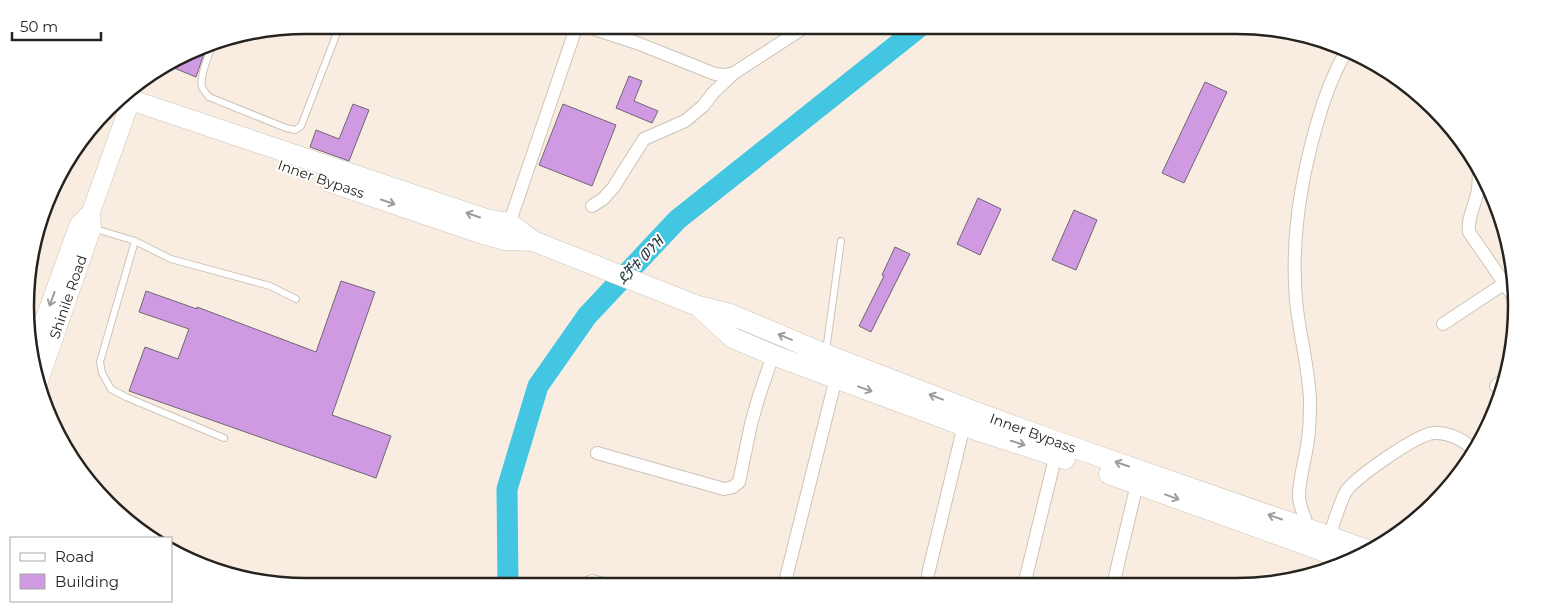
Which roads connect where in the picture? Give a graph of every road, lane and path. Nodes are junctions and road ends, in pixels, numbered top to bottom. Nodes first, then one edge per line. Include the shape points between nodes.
1 (337, 34) edge
2 (574, 34) edge
3 (610, 34) edge
4 (786, 34) edge
5 (794, 34) edge
6 (784, 40) junction
7 (210, 51) edge
8 (1344, 56) edge
9 (708, 71) junction
10 (734, 73) junction
11 (713, 93) junction
12 (125, 101) edge
13 (125, 102) edge
14 (1478, 183) edge
15 (592, 206) dead end
16 (87, 221) junction
17 (507, 232) junction
18 (135, 241) junction
19 (841, 241) dead end
20 (1505, 283) junction
21 (1508, 288) edge
22 (296, 298) dead end
23 (698, 306) junction
24 (1443, 324) dead end
25 (36, 343) edge
26 (826, 354) junction
27 (773, 355) junction
28 (42, 371) edge
29 (836, 378) junction
30 (966, 417) junction
31 (224, 438) dead end
32 (1470, 445) edge
33 (1057, 449) junction
34 (597, 453) dead end
35 (1137, 484) junction
36 (1306, 537) junction
37 (1329, 537) junction
38 (1360, 548) edge
39 (1343, 557) edge
40 (928, 574) dead end
41 (786, 578) edge
42 (1026, 578) edge
43 (1115, 578) edge

1 - 7 lane via 301,126 295,130 209,97 202,88 202,80
2 - 17 street
3 - 9 street
4 - 6 street
5 - 6 street
6 - 10 street
8 - 36 street via 1324,98 1300,194 1294,276 1310,401 1308,440 1299,488
9 - 10 street via 725,75
9 - 11 street
10 - 11 street
11 - 15 street via 686,121 644,140 614,188
12 - 17 main road, Inner Bypass via 483,234
13 - 16 street, Shinile Road
14 - 20 street via 1469,232
16 - 18 lane
16 -> 25 street, Shinile Road
16 - 28 street, Shinile Road
17 - 23 main road, Inner Bypass
18 - 22 lane via 171,259 255,281
18 - 31 lane via 100,362 102,373 111,389 126,397
19 - 26 lane
20 - 21 street
20 - 24 street
26 -> 23 main road, Inner Bypass via 730,314
23 - 27 main road, Inner Bypass via 733,338
30 -> 26 main road, Inner Bypass
27 - 29 main road, Inner Bypass
27 - 34 street via 751,424 739,482 733,487 724,489
29 -> 30 main road, Inner Bypass
29 - 41 street
30 - 33 main road, Inner Bypass
30 - 40 street
32 - 37 street via 1446,434 1423,435 1378,464 1346,490
33 - 35 main road, Inner Bypass
36 -> 33 main road, Inner Bypass
33 - 42 street
35 -> 36 main road, Inner Bypass
35 - 43 street
36 - 37 main road, Inner Bypass
36 - 39 main road, Inner Bypass
37 - 38 main road, Inner Bypass

